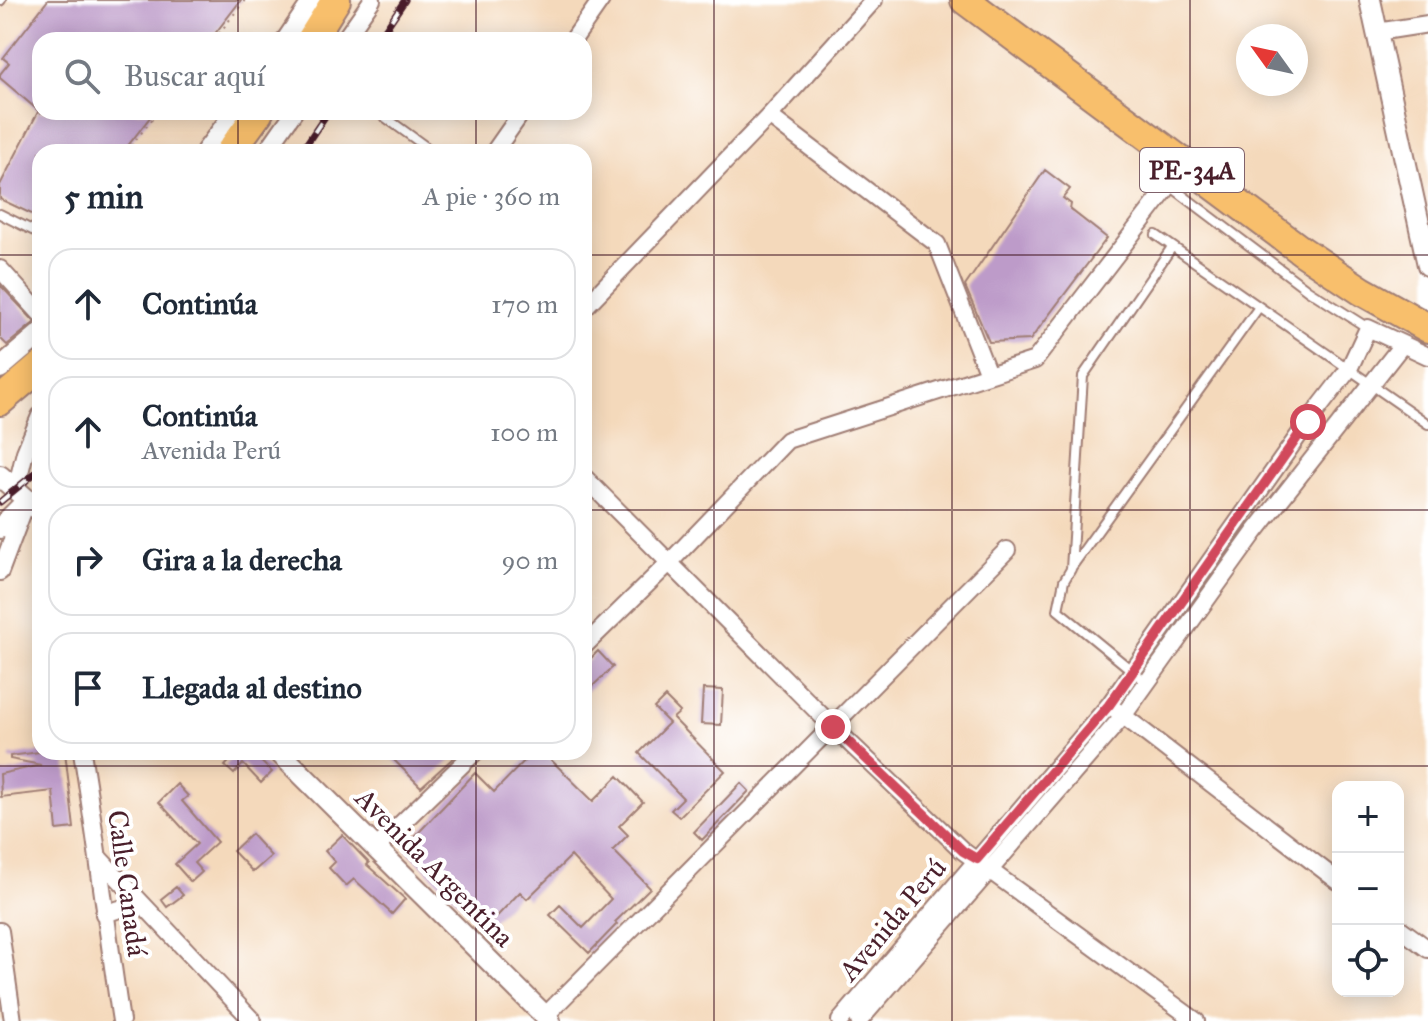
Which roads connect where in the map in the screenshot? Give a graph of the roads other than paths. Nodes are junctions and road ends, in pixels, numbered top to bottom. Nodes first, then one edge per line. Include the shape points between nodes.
1 (314, 0) edge
2 (336, 0) edge
3 (372, 0) edge
4 (601, 0) edge
5 (874, 0) edge
6 (965, 0) edge
7 (1370, 0) edge
8 (1428, 24) edge
9 (292, 32) edge
10 (316, 32) edge
11 (350, 32) edge
12 (579, 32) edge
13 (1377, 32) junction
14 (769, 116) junction
15 (230, 120) edge
16 (253, 120) edge
17 (288, 120) edge
18 (389, 120) edge
19 (516, 120) edge
20 (212, 144) edge
21 (236, 144) edge
22 (272, 144) edge
23 (422, 144) edge
24 (500, 144) edge
25 (1177, 175) junction
26 (0, 214) edge
27 (32, 230) edge
28 (1156, 235) dead end
29 (1172, 247) junction
30 (1428, 265) edge
31 (0, 269) edge
32 (592, 300) edge
33 (32, 304) edge
34 (1259, 307) junction
35 (1368, 328) junction
36 (1428, 328) edge
37 (32, 341) edge
38 (1402, 345) junction
39 (1428, 356) edge
40 (0, 368) edge
41 (1349, 369) junction
42 (32, 374) edge
43 (988, 374) junction
44 (1371, 385) junction
45 (0, 401) edge
46 (1428, 424) edge
47 (32, 435) edge
48 (592, 485) edge
49 (26, 496) edge
50 (0, 528) edge
51 (1007, 550) dead end
52 (670, 562) junction
53 (1071, 569) junction
54 (0, 572) edge
55 (592, 638) edge
56 (1140, 677) junction
57 (1116, 711) junction
58 (833, 727) junction
59 (83, 760) edge
60 (287, 760) edge
61 (467, 760) edge
62 (376, 848) junction
63 (100, 859) junction
64 (984, 864) junction
65 (1332, 876) edge
66 (139, 903) junction
67 (104, 914) junction
68 (0, 931) edge
69 (1404, 931) edge
70 (1428, 949) edge
71 (863, 1015) edge
72 (548, 1018) edge
73 (13, 1021) edge
74 (121, 1021) edge
75 (253, 1021) edge
76 (840, 1021) edge
77 (1196, 1021) edge

1 - 9 street
2 - 10 highway
3 - 11 street
4 - 12 street
5 - 14 street
6 - 25 highway, PE-34A via 1111,106
7 - 13 street
8 - 13 street
13 - 30 street
14 - 32 street
14 - 43 street via 937,244
15 - 20 street
16 - 21 highway
17 - 22 street
18 - 23 lane
19 - 24 street
25 - 35 lane via 1308,290
25 - 36 highway, PE-34A
25 - 43 street via 1041,354
26 - 27 lane
28 - 29 lane
29 - 34 lane
29 - 53 lane via 1083,376
31 - 33 street
34 - 41 lane
34 - 53 lane
35 - 38 street
35 - 41 street
37 - 40 street
38 - 39 street
38 - 44 street
41 - 44 lane
41 - 56 street via 1308,422
42 - 45 highway
43 - 52 street via 787,440
44 - 46 lane
44 - 56 street
47 - 49 street via 25,452
48 - 52 street
49 - 50 street
49 - 54 street
51 - 58 street
52 - 55 street
52 - 58 street
53 - 56 lane via 1058,610
56 - 57 street, Avenida Perú
57 - 64 street, Avenida Perú
57 - 65 street
58 - 64 street via 963,851
58 - 72 street
59 - 63 street, Calle Canadá
60 - 62 street, Avenida Argentina
61 - 62 street
62 - 72 street, Avenida Argentina
63 - 66 street
63 - 67 street, Calle Canadá
64 - 71 street, Avenida Perú
64 - 77 street
66 - 67 street
66 - 75 street
67 - 74 street, Calle Canadá
68 - 73 street
69 - 70 street
71 - 76 street, Avenida Perú

